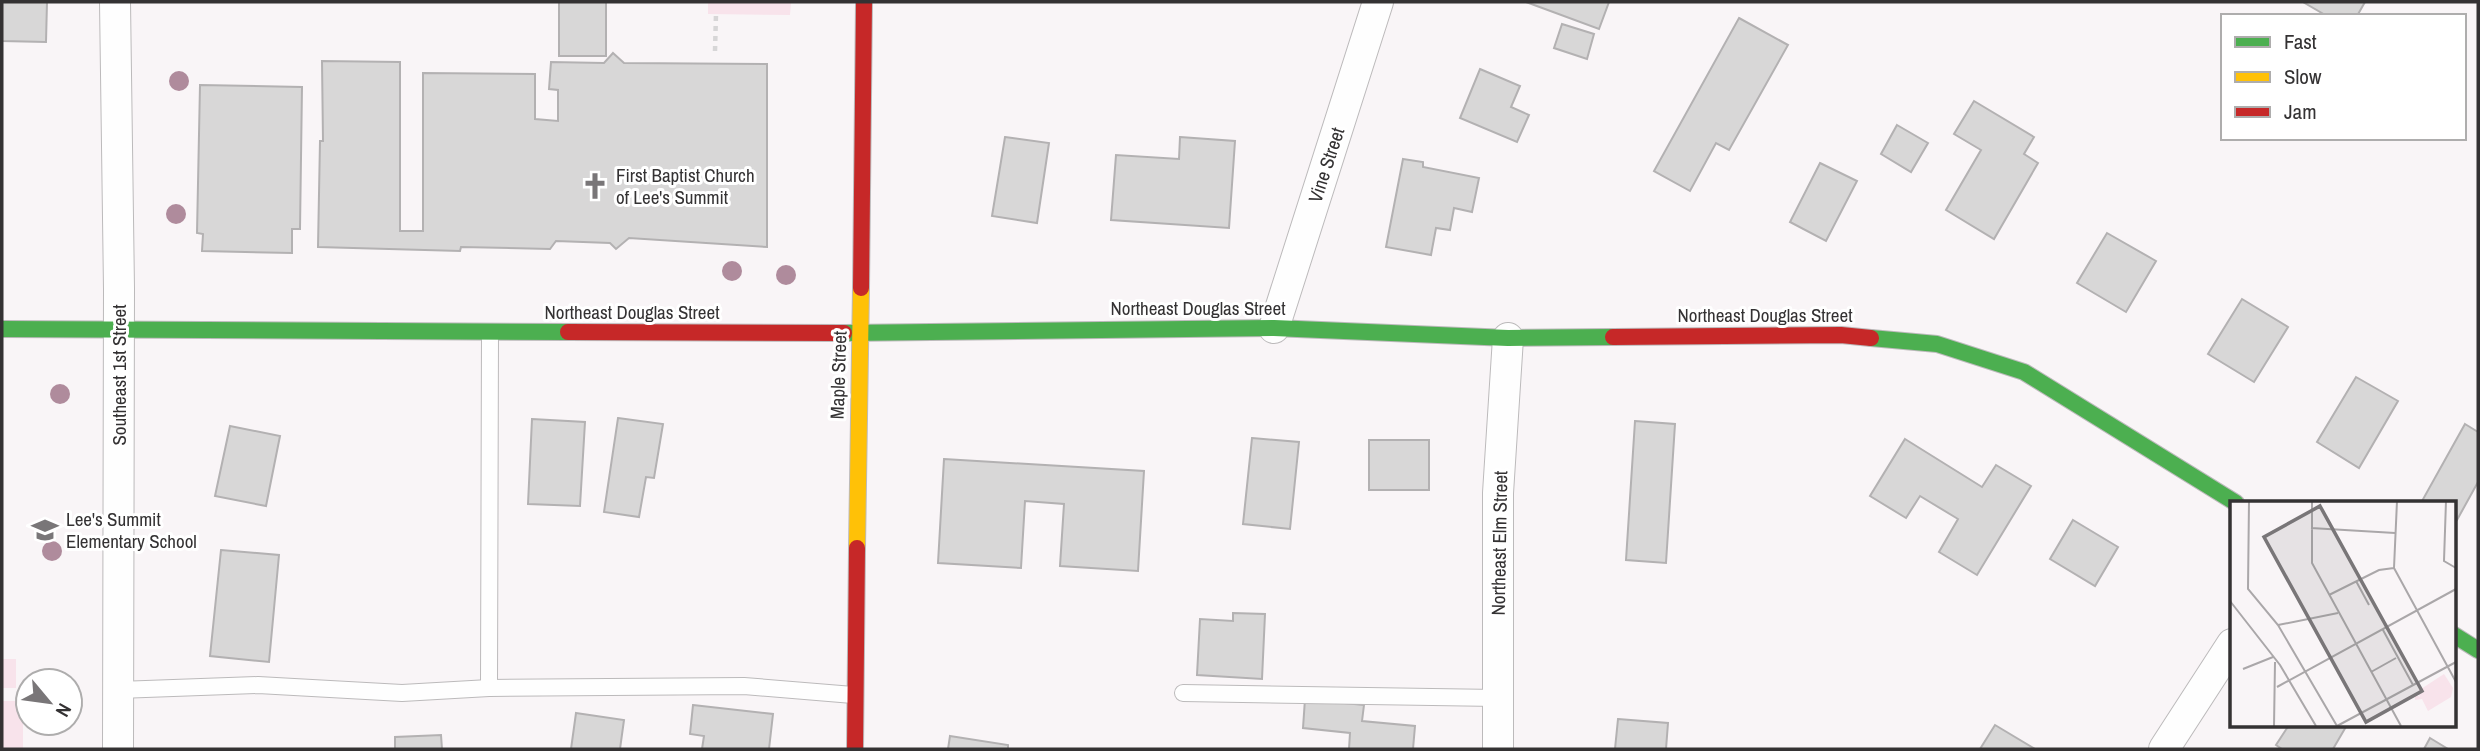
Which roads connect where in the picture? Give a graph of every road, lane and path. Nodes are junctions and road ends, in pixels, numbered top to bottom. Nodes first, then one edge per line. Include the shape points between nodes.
1 (115, 2) edge
2 (864, 2) edge
3 (1378, 2) edge
4 (716, 14) dead end
5 (715, 51) dead end
6 (1274, 328) junction
7 (2, 329) edge
8 (119, 329) junction
9 (861, 331) junction
10 (490, 332) junction
11 (1508, 338) junction
12 (2234, 501) edge
13 (2456, 636) edge
14 (2230, 646) edge
15 (2478, 650) edge
16 (489, 688) junction
17 (118, 690) junction
18 (1183, 693) dead end
19 (853, 695) junction
20 (1497, 698) junction
21 (118, 749) edge
22 (855, 749) edge
23 (1498, 749) edge
24 (2164, 749) edge

1 - 8 street, Southeast 1st Street
2 - 9 main road, Maple Street
3 - 6 street, Vine Street
4 - 5 path
6 - 9 main road, Northeast Douglas Street
6 - 11 main road, Northeast Douglas Street
7 - 8 main road, Northeast Douglas Street
8 - 10 main road, Northeast Douglas Street
8 - 17 street, Southeast 1st Street
9 - 10 main road, Northeast Douglas Street
9 - 19 main road, Maple Street
10 - 16 lane
11 - 12 main road, Northeast Douglas Street via 1841,335 1937,344 2024,372
11 - 20 street, Northeast Elm Street via 1498,493
13 - 15 main road
14 - 24 street
16 - 17 lane via 402,693 258,685
16 - 19 lane via 744,686
17 - 21 street, Southeast 1st Street
18 - 20 lane
19 - 22 main road, Maple Street
20 - 23 street, Northeast Elm Street

